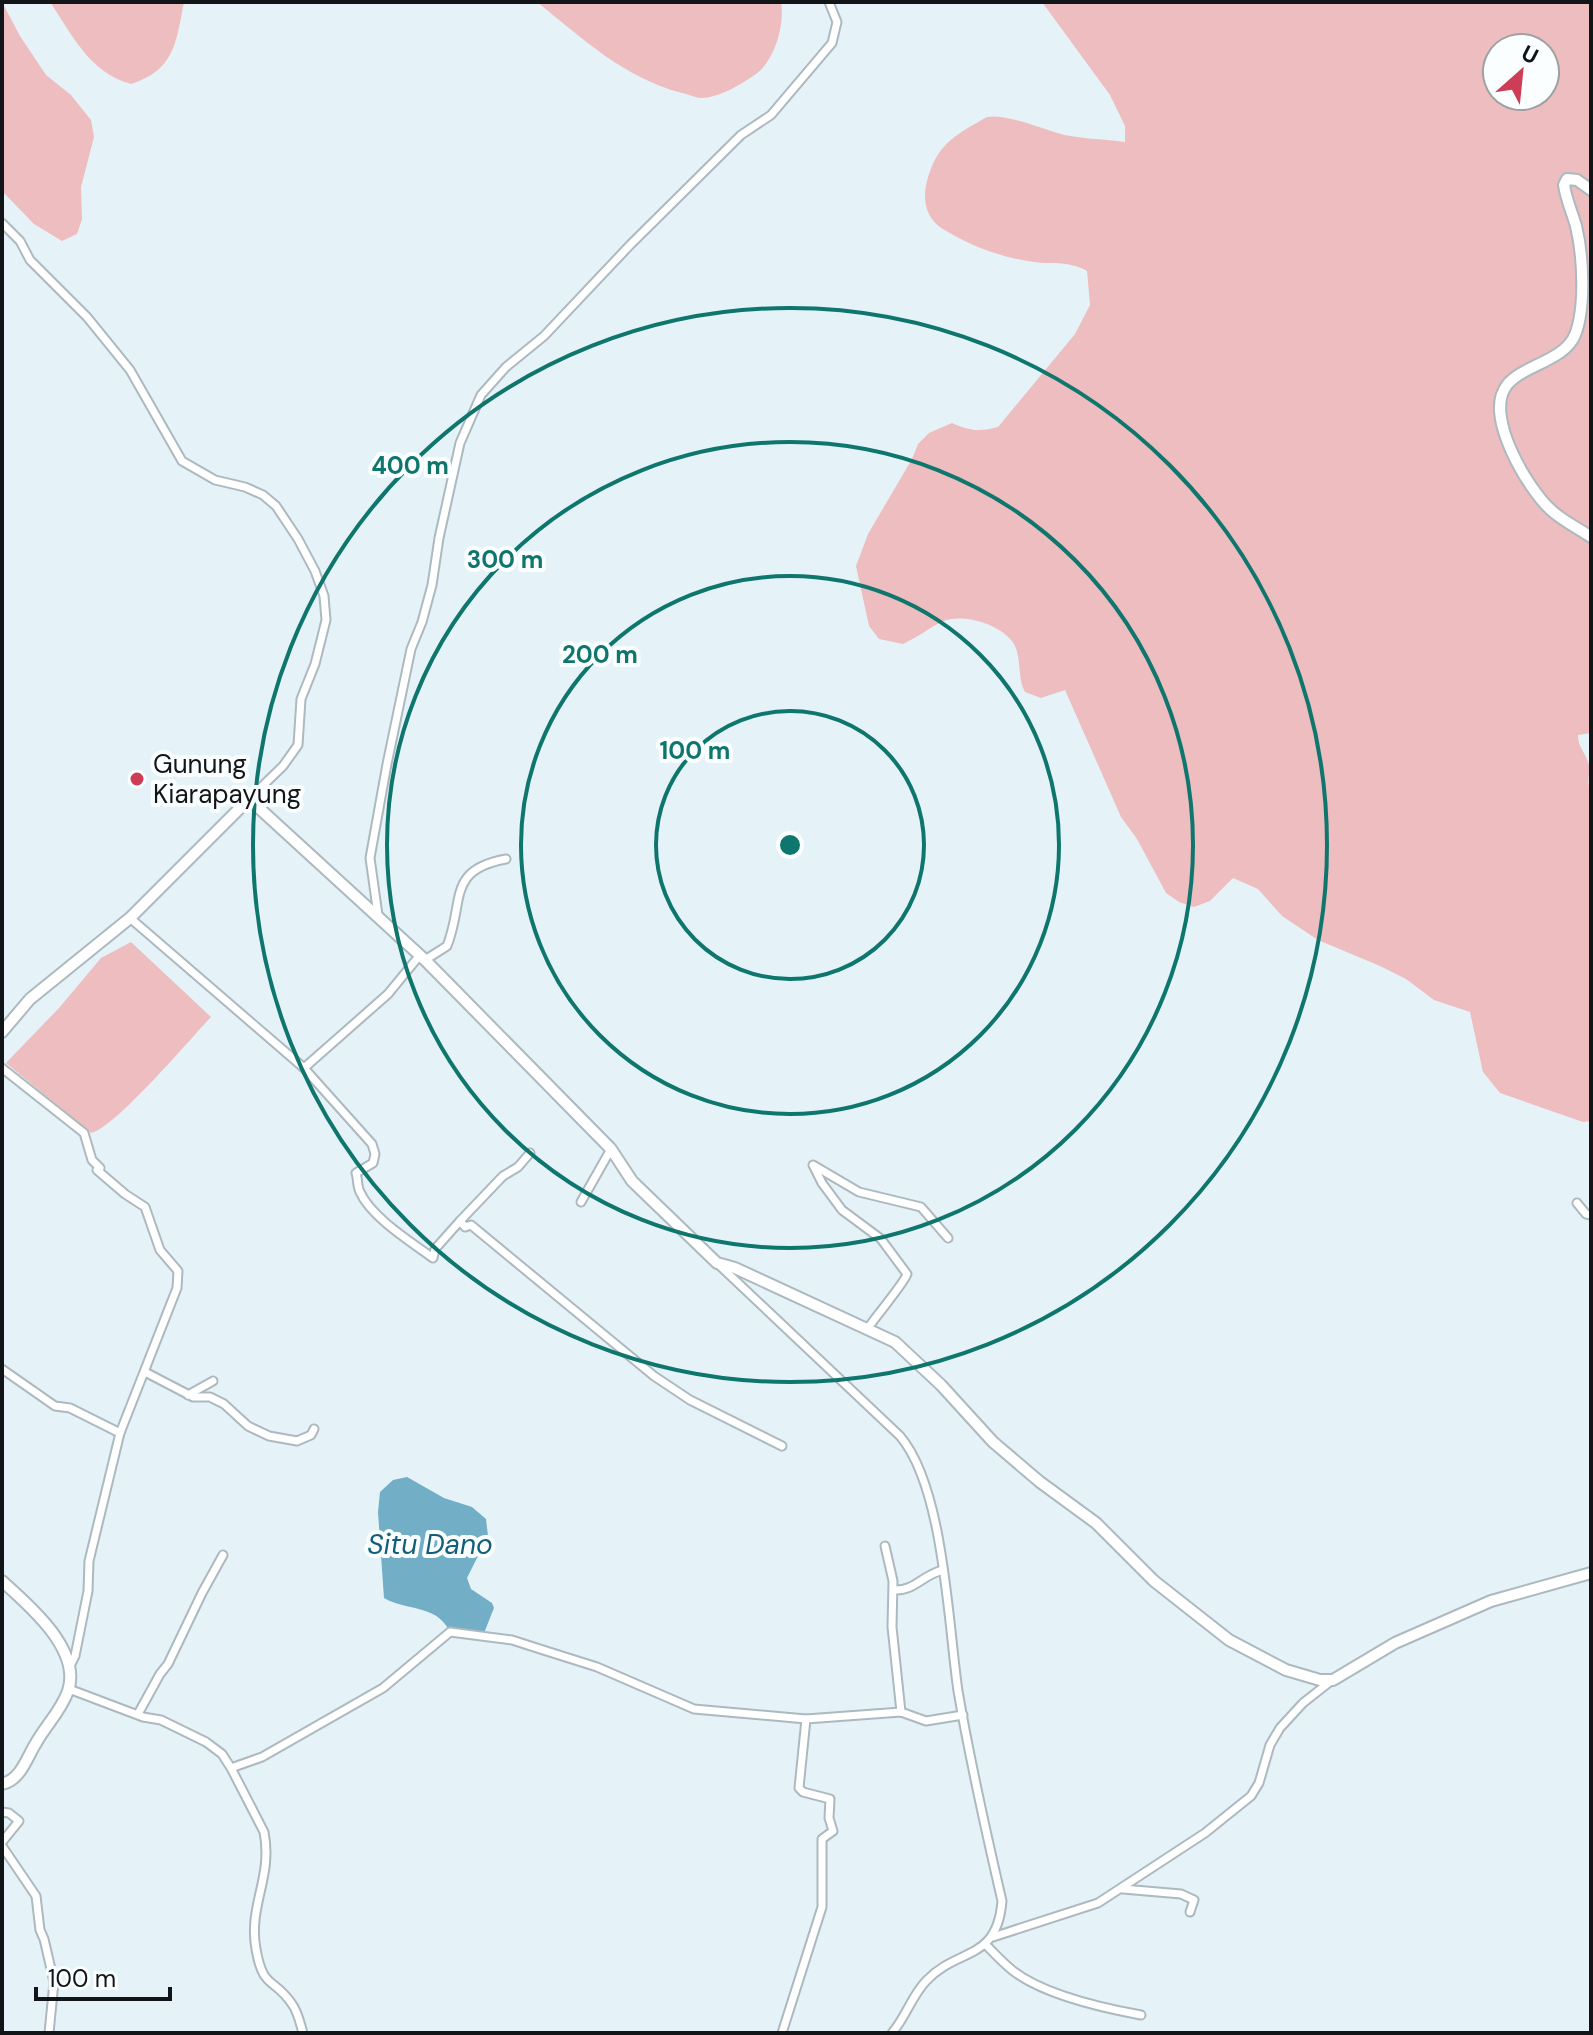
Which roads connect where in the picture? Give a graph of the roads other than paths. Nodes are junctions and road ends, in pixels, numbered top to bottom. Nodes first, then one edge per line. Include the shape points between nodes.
1 (829, 2) edge
2 (1591, 190) edge
3 (2, 223) edge
4 (1591, 537) edge
5 (249, 799) junction
6 (506, 859) dead end
7 (130, 918) junction
8 (379, 919) junction
9 (422, 957) junction
10 (2, 1032) edge
11 (2, 1068) edge
12 (304, 1068) junction
13 (611, 1149) junction
14 (530, 1153) dead end
15 (581, 1202) dead end
16 (1577, 1203) dead end
17 (1591, 1215) edge
18 (460, 1221) junction
19 (948, 1238) dead end
20 (717, 1263) junction
21 (868, 1328) junction
22 (2, 1369) edge
23 (145, 1372) junction
24 (213, 1381) dead end
25 (188, 1395) junction
26 (314, 1429) dead end
27 (120, 1433) junction
28 (782, 1446) dead end
29 (885, 1546) dead end
30 (223, 1555) dead end
31 (943, 1570) junction
32 (1591, 1573) edge
33 (2, 1581) edge
34 (894, 1590) junction
35 (69, 1669) junction
36 (1333, 1680) junction
37 (69, 1689) junction
38 (901, 1712) junction
39 (138, 1714) junction
40 (963, 1715) junction
41 (806, 1719) junction
42 (231, 1768) junction
43 (2, 1784) edge
44 (2, 1812) edge
45 (2, 1844) edge
46 (1123, 1889) junction
47 (1190, 1912) dead end
48 (993, 1937) junction
49 (985, 1944) junction
50 (1141, 2015) dead end
51 (49, 2033) edge
52 (303, 2033) edge
53 (782, 2033) edge
54 (892, 2033) edge

1 - 8 street via 837,22 832,43 771,115 741,135 481,395 460,443 432,585 411,649 387,764 370,858
2 - 4 street via 1574,179 1564,185 1582,276 1576,334 1565,348 1507,385 1499,416 1542,502
3 - 5 street via 130,370 182,461 215,480 263,495 276,506 315,571 326,620 301,699 298,745
5 - 7 street
5 - 8 street
6 - 9 street via 468,874 447,946
7 - 10 street via 30,999
7 - 12 street
8 - 9 street
9 - 12 street
9 - 13 street
11 - 23 street via 84,1133 97,1170 145,1207 160,1250 178,1271 177,1288
12 - 18 street via 375,1148 373,1163 356,1173 358,1190 388,1224 433,1258
13 - 15 street
13 - 20 street via 632,1181
14 - 18 street
16 - 17 street
18 - 28 street via 654,1376
19 - 21 street via 921,1207 859,1192 813,1165 842,1210 881,1239 907,1274
20 - 21 street
20 - 31 street via 906,1443 929,1502
21 - 36 street via 905,1350 1004,1452 1096,1523 1208,1625 1272,1664
22 - 27 street via 55,1406 85,1413
23 - 25 street
23 - 27 street
24 - 25 street
25 - 26 street via 224,1404 248,1426 269,1436 297,1441
27 - 35 street
29 - 34 street
30 - 39 street
31 - 34 street via 927,1574 909,1589
31 - 40 street
32 - 36 street via 1491,1601 1395,1643
33 - 35 street via 54,1633
34 - 38 street via 892,1627
35 - 37 street
36 - 46 street via 1280,1728 1251,1796
37 - 39 street
37 - 43 street via 20,1772
38 - 40 street via 926,1721
38 - 41 street
39 - 42 street via 206,1742
40 - 48 street via 1002,1901
41 - 42 street via 694,1709 597,1667 512,1640 450,1632 383,1688 262,1757
41 - 53 street via 799,1788 830,1799 833,1831 822,1839 822,1907
42 - 52 street via 266,1841 267,1873 253,1922 259,1966 295,2007
44 - 45 street via 19,1821
45 - 51 street via 36,1896 54,1982
46 - 47 street via 1181,1894 1194,1900
46 - 48 street via 1098,1903
48 - 49 street
49 - 50 street via 1034,1982
49 - 54 street via 931,1976

